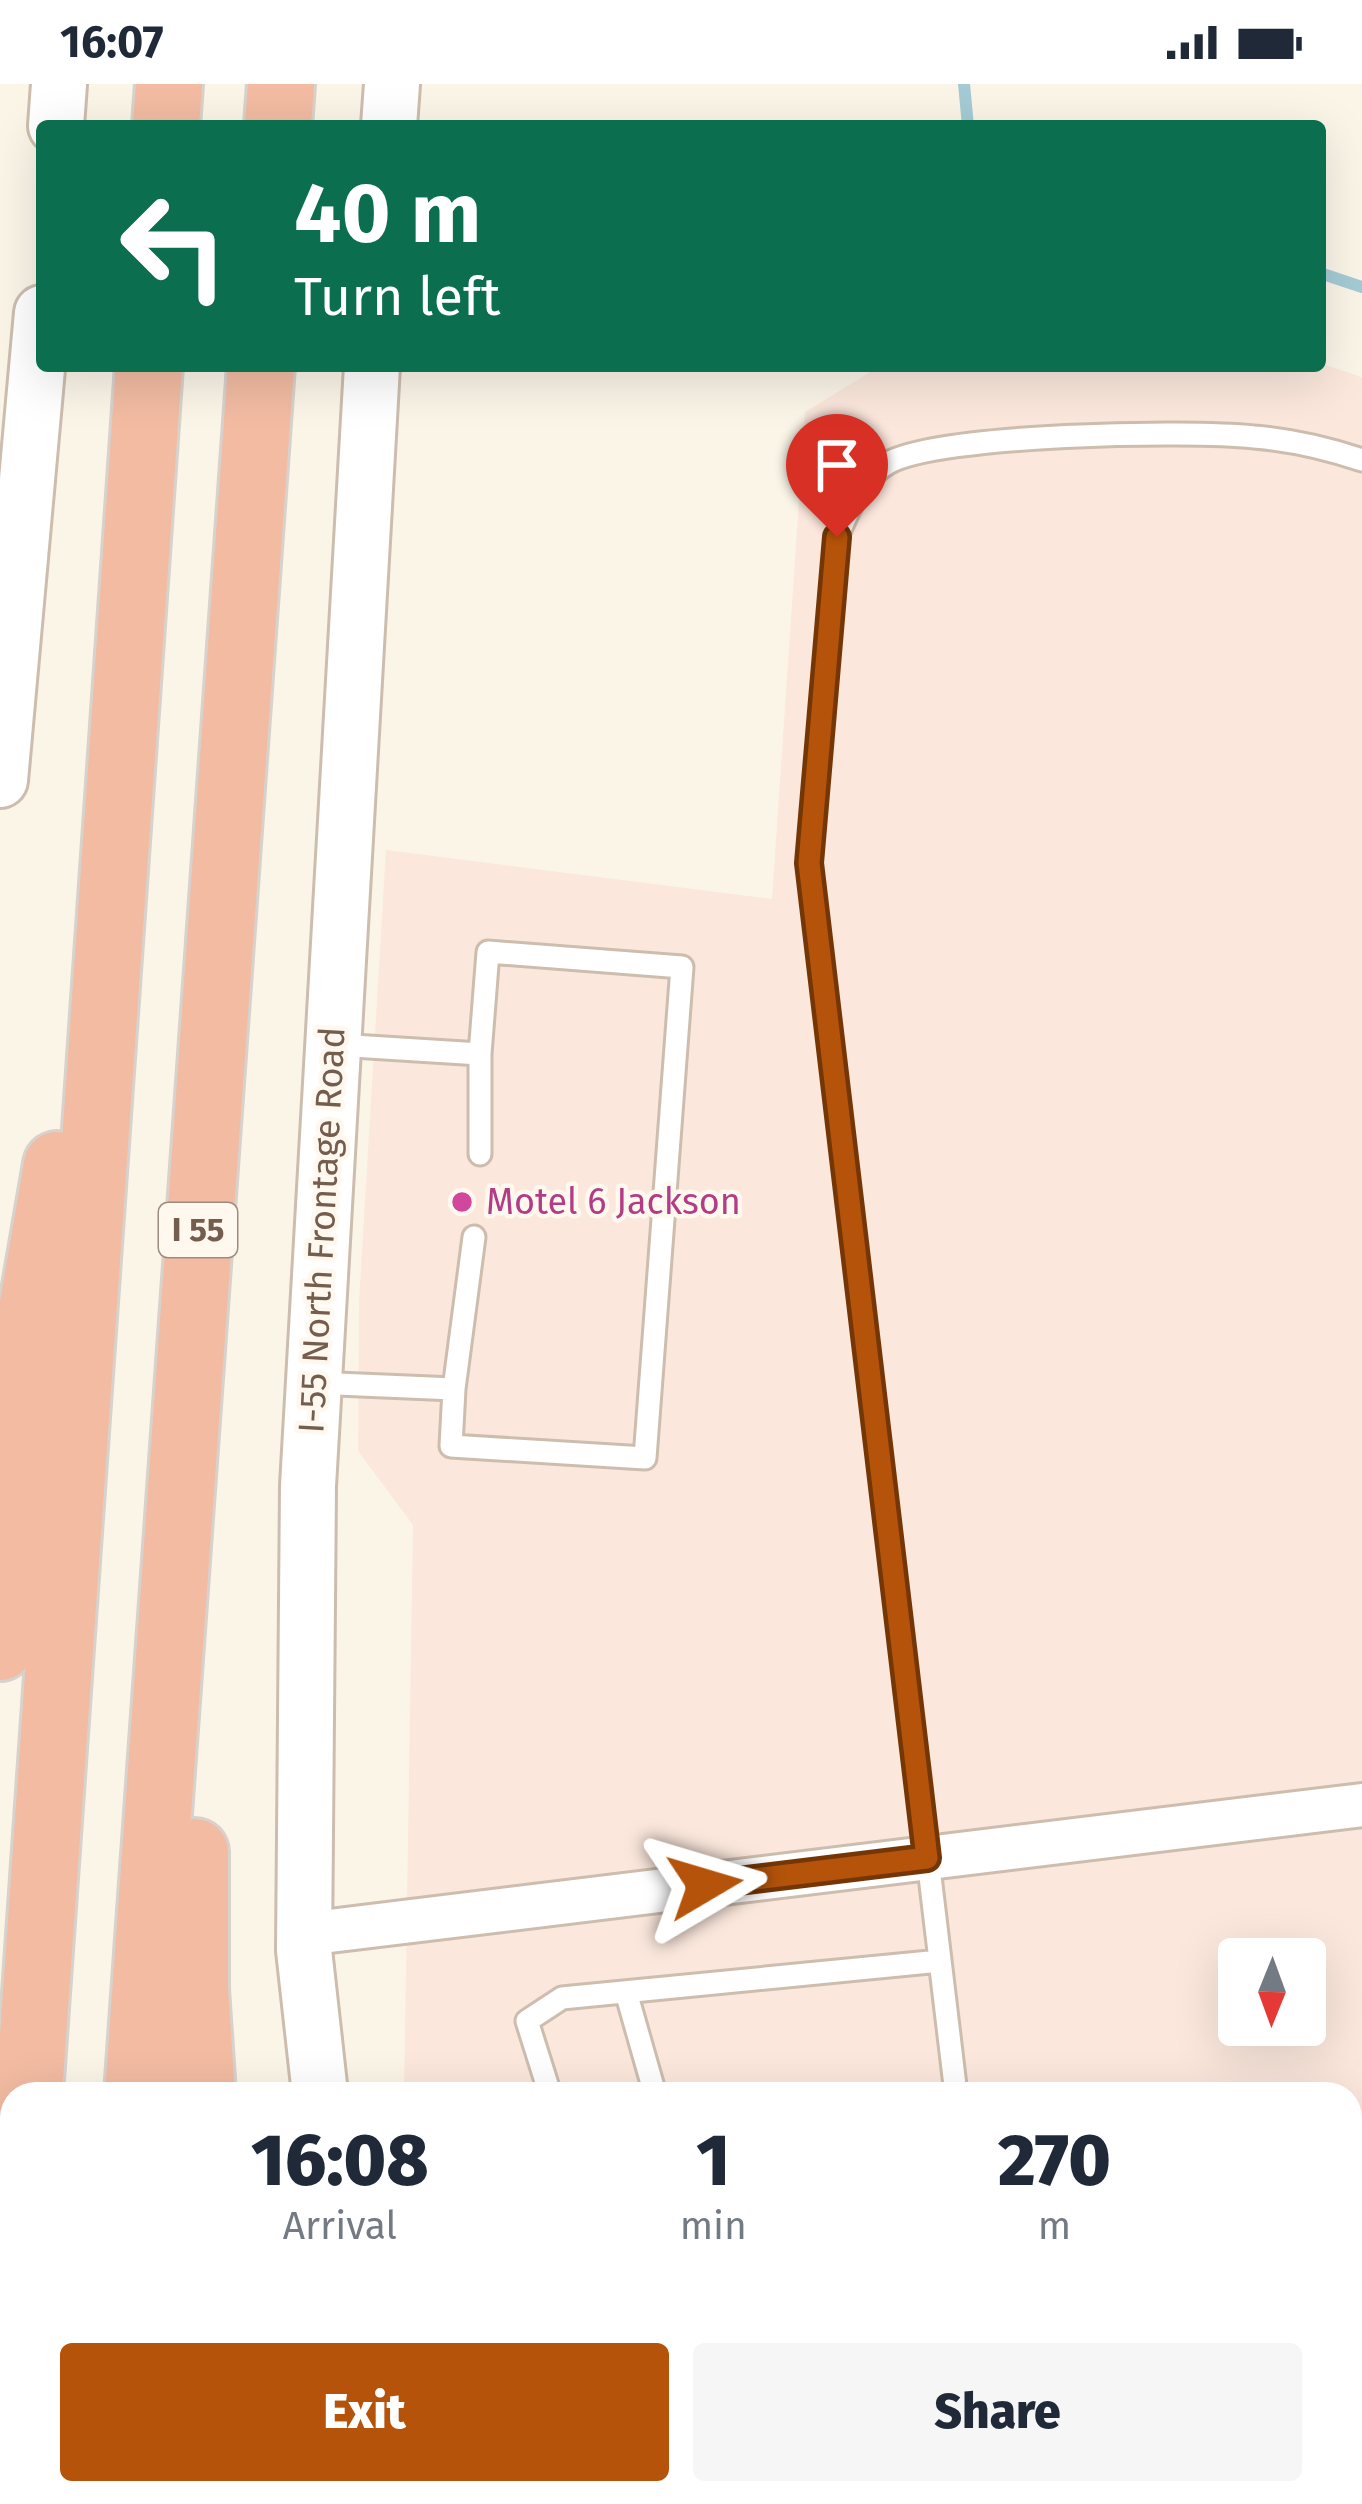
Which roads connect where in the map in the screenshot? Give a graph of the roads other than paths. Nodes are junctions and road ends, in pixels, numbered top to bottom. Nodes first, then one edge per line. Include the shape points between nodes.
1 (59, 84) edge
2 (170, 84) edge
3 (281, 84) edge
4 (392, 84) edge
5 (56, 120) edge
6 (167, 120) edge
7 (278, 120) edge
8 (389, 120) edge
9 (36, 351) edge
10 (148, 372) edge
11 (261, 372) edge
12 (372, 372) edge
13 (1362, 460) edge
14 (0, 780) edge
15 (114, 830) junction
16 (332, 1045) junction
17 (480, 1054) junction
18 (480, 1154) dead end
19 (473, 1237) dead end
20 (196, 1251) junction
21 (314, 1383) junction
22 (454, 1389) junction
23 (0, 1647) edge
24 (1362, 1805) edge
25 (927, 1858) junction
26 (304, 1934) junction
27 (940, 1961) junction
28 (626, 1991) junction
29 (30, 2082) edge
30 (139, 2082) edge
31 (201, 2082) edge
32 (319, 2082) edge
33 (546, 2082) edge
34 (652, 2082) edge
35 (955, 2082) edge

1 - 5 street
2 - 6 highway
3 - 7 highway
4 - 8 street
9 - 14 street
10 - 15 highway
11 - 20 highway, I 55
12 - 16 street, I-55 North Frontage Road
13 - 25 lane via 1249,436 1077,437 932,449 888,463 855,494 837,537 809,863
15 - 23 highway via 31,1322
15 - 29 highway
16 - 17 lane
16 - 21 street, I-55 North Frontage Road
17 - 18 lane
17 - 22 lane via 488,952 682,967 645,1458 451,1446
19 - 22 lane
20 - 30 highway, I 55
20 - 31 highway
21 - 22 lane
21 - 26 street, I-55 North Frontage Road
24 - 25 street
25 - 26 street
25 - 27 lane
26 - 32 street, I-55 North Frontage Road
27 - 28 lane
27 - 35 lane
28 - 33 lane via 562,1998 527,2021
28 - 34 lane

